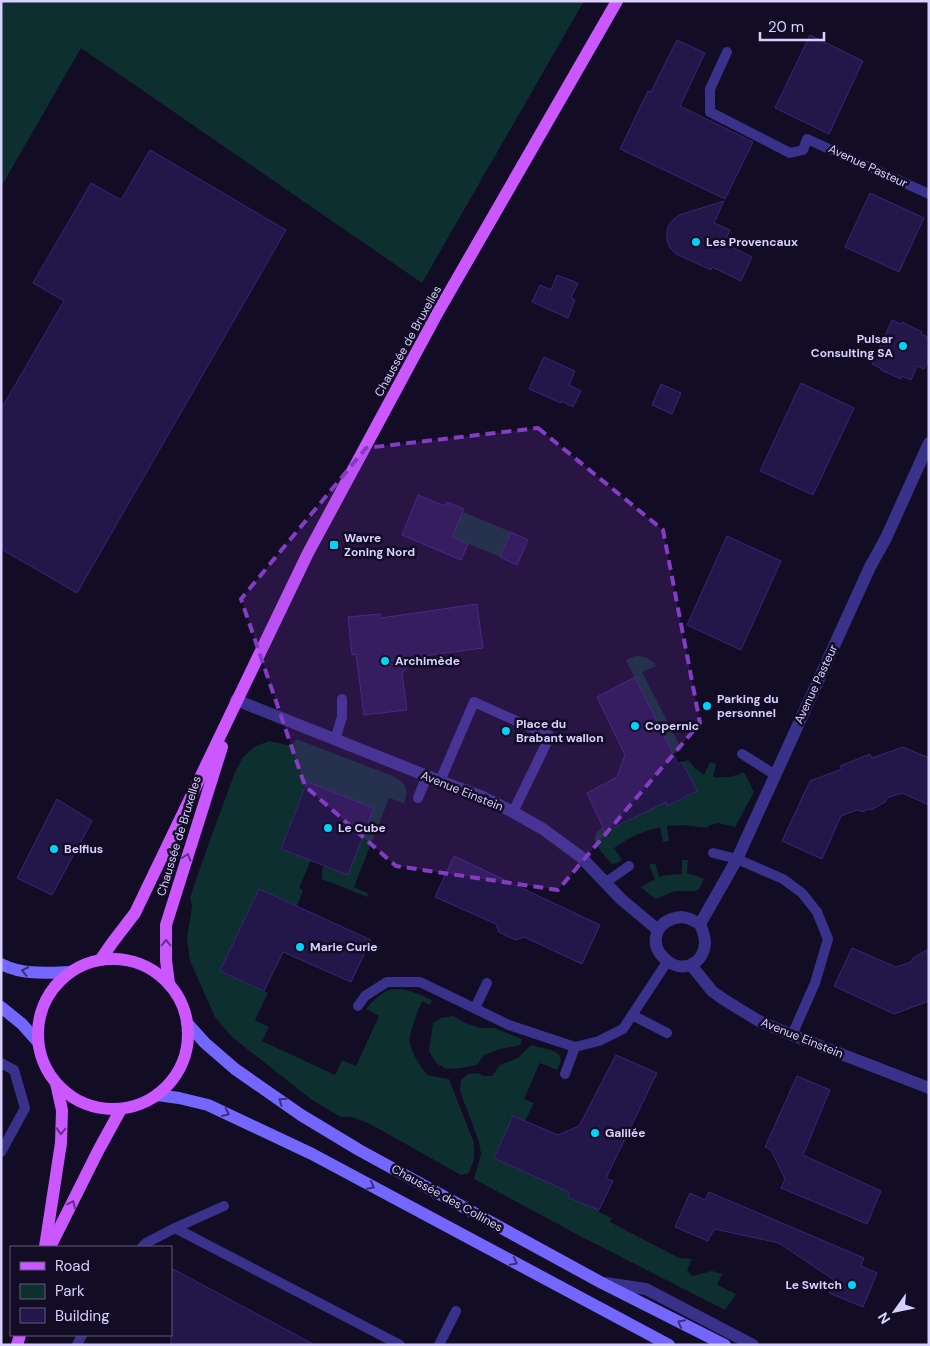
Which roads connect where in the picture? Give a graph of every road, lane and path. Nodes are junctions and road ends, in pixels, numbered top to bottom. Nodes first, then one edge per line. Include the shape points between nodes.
1 (617, 1) edge
2 (727, 52) dead end
3 (929, 194) edge
4 (929, 443) edge
5 (342, 699) dead end
6 (236, 700) junction
7 (335, 740) junction
8 (742, 754) dead end
9 (774, 774) junction
10 (427, 776) junction
11 (440, 781) junction
12 (418, 798) dead end
13 (513, 812) junction
14 (713, 853) dead end
15 (737, 859) junction
16 (628, 866) dead end
17 (606, 882) junction
18 (700, 924) junction
19 (658, 930) junction
20 (101, 959) junction
21 (668, 962) junction
22 (1, 964) edge
23 (691, 965) junction
24 (70, 972) junction
25 (487, 983) dead end
26 (169, 984) junction
27 (358, 1006) dead end
28 (1, 1007) edge
29 (475, 1008) junction
30 (632, 1015) junction
31 (187, 1023) junction
32 (667, 1033) dead end
33 (792, 1035) junction
34 (38, 1042) junction
35 (575, 1047) junction
36 (1, 1063) edge
37 (565, 1074) dead end
38 (56, 1083) junction
39 (929, 1088) edge
40 (156, 1095) junction
41 (121, 1109) junction
42 (1, 1152) edge
43 (224, 1206) dead end
44 (175, 1228) junction
45 (45, 1246) edge
46 (50, 1246) edge
47 (143, 1246) edge
48 (602, 1283) junction
49 (456, 1311) dead end
50 (400, 1345) edge
51 (439, 1345) edge
52 (669, 1345) edge
53 (725, 1345) edge
54 (753, 1345) edge

1 - 6 main road, Chaussée de Bruxelles via 438,312 308,553
2 - 3 lane, Avenue Pasteur via 710,89 710,112 790,153 802,150 807,138
4 - 9 street, Avenue Pasteur
5 - 7 lane via 342,717
6 - 7 street, Avenue Einstein
6 - 20 main road, Chaussée de Bruxelles via 135,913
26 -> 6 main road, Chaussée de Bruxelles via 166,925
7 - 10 street, Avenue Einstein
8 - 9 lane
9 - 15 street, Avenue Pasteur
10 - 11 street, Avenue Einstein
10 - 12 lane
11 - 13 street, Avenue Einstein
11 - 13 lane via 474,702 550,736
13 - 17 street, Avenue Einstein via 543,829
14 - 15 lane
15 - 18 street, Avenue Pasteur
15 - 33 lane via 783,879 802,893 818,912 828,939 815,983
16 - 17 lane
17 - 19 street, Avenue Einstein
18 - 19 street via 682,917 672,918
18 - 23 street via 705,942 703,953
19 - 21 street via 656,948
20 - 24 main road, Chaussée de Bruxelles
20 - 26 main road, Chaussée de Bruxelles via 134,962 149,968
21 - 23 street via 677,966
21 - 30 lane
24 -> 22 main road via 26,972
23 - 33 street, Avenue Einstein via 704,983 723,999 759,1021
24 - 34 main road, Chaussée de Bruxelles via 47,999 40,1016
25 - 29 lane
26 - 31 main road, Chaussée de Bruxelles via 178,995
27 - 29 lane via 366,996 387,982 420,982
28 - 34 main road
29 - 35 lane via 509,1025
30 - 32 lane
30 - 35 lane via 623,1029 599,1041
31 - 40 main road, Chaussée de Bruxelles via 186,1051 176,1076
48 -> 31 main road, Chaussée des Collines via 367,1155 301,1115 235,1069 204,1043
33 - 39 street, Avenue Einstein
34 - 38 main road, Chaussée de Bruxelles via 44,1064
35 - 37 lane
36 - 42 lane via 14,1070 25,1108
38 - 41 main road, Chaussée de Bruxelles via 75,1099 97,1107
38 -> 45 main road, Chaussée de Bruxelles via 62,1110 61,1143
40 - 41 main road, Chaussée de Bruxelles via 146,1102
40 -> 52 main road, Chaussée des Collines via 208,1105 312,1154
46 -> 41 main road
43 - 44 lane
44 - 47 lane
44 - 50 lane
53 -> 48 main road, Chaussée des Collines
48 - 54 street via 646,1289
49 - 51 lane

